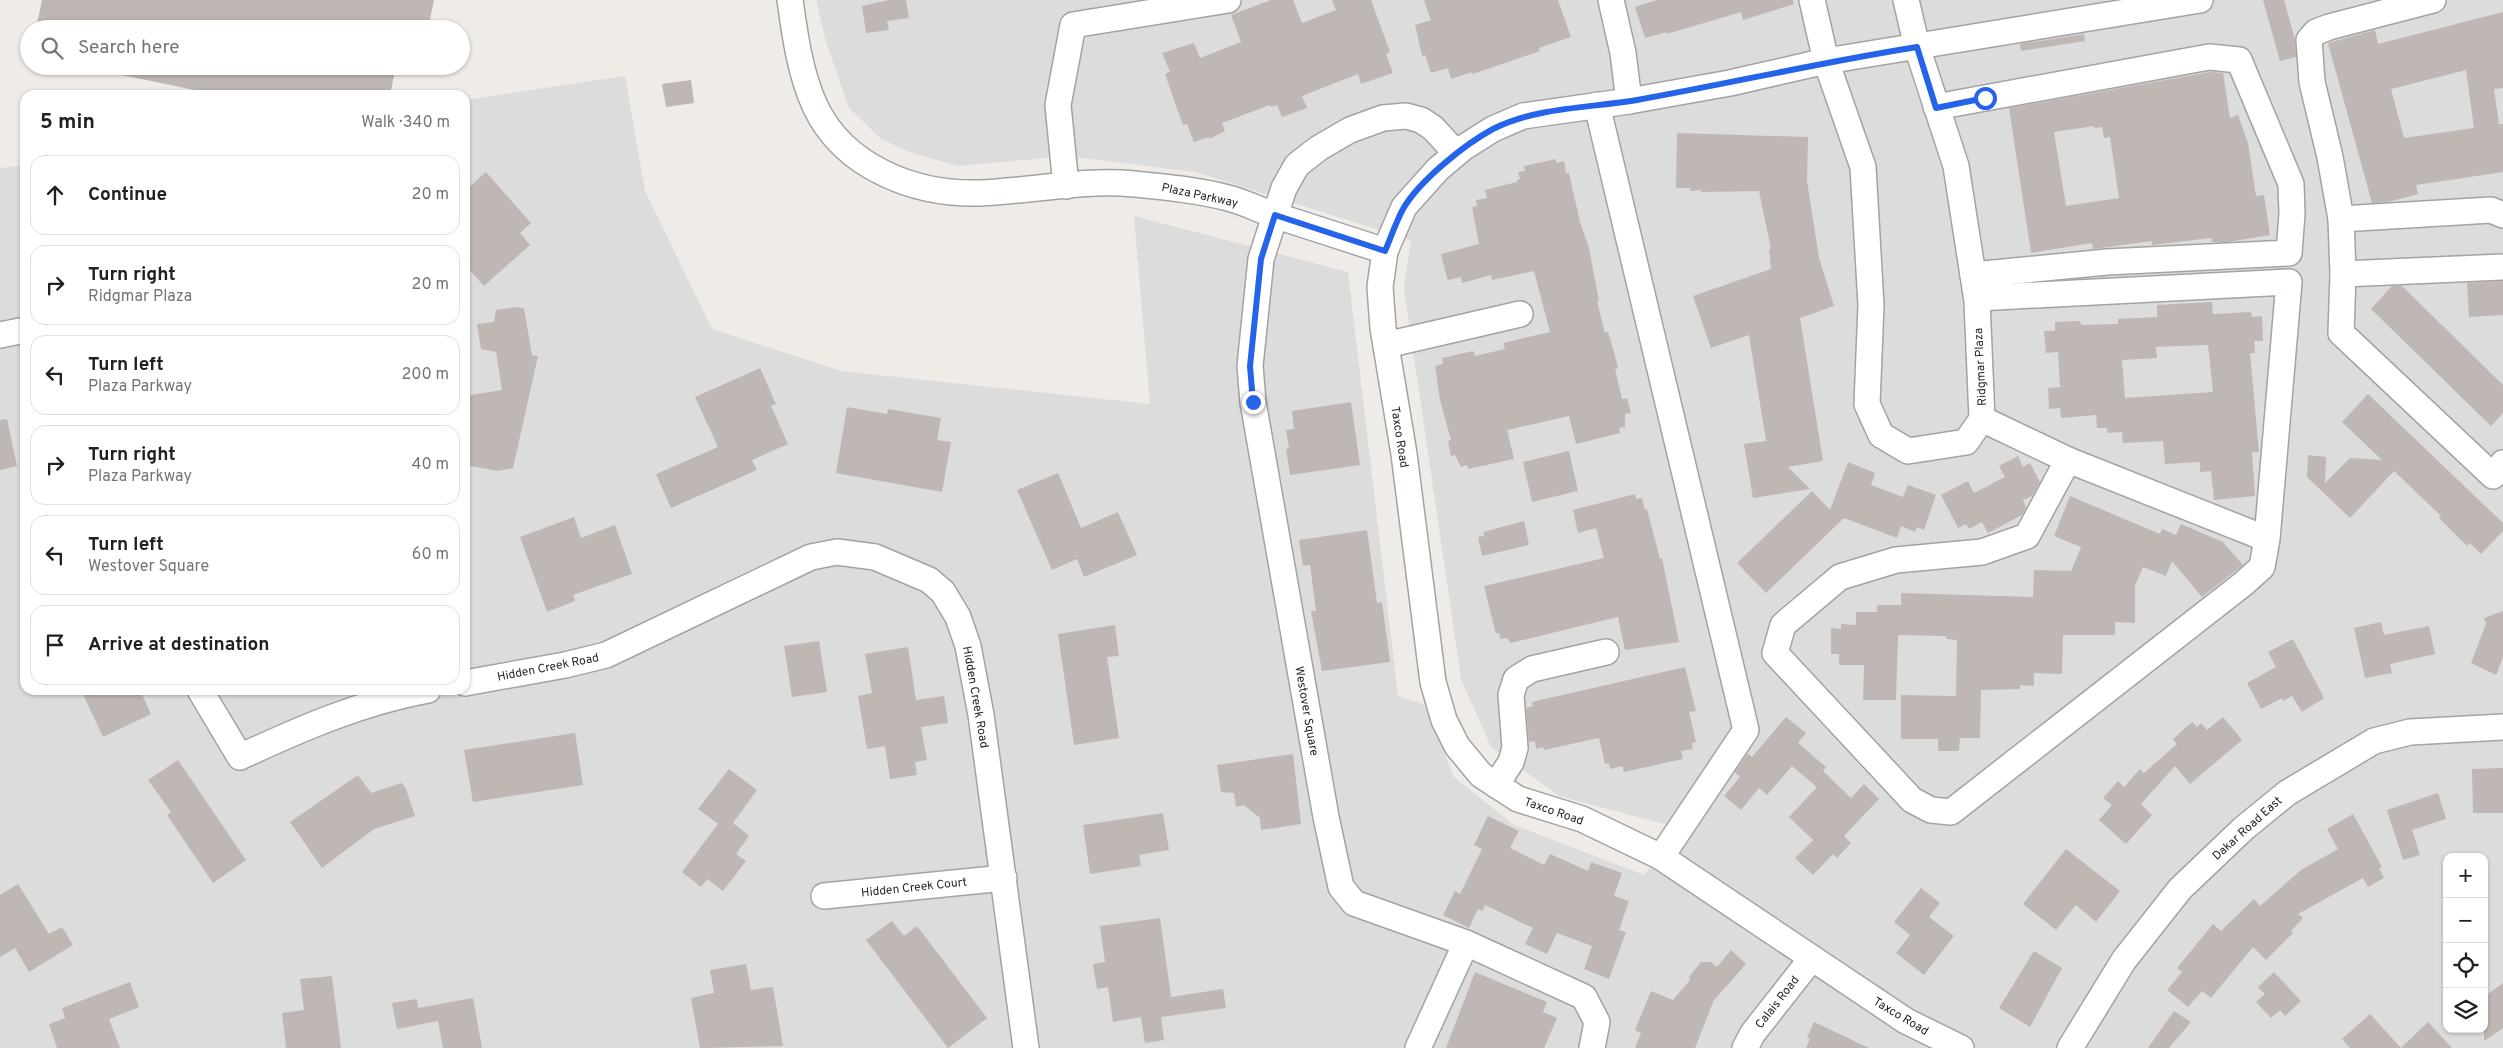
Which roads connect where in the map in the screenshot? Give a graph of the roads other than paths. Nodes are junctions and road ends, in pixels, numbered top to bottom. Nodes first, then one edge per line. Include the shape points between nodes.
1 (790, 0) edge
2 (1228, 0) edge
3 (1612, 0) edge
4 (1812, 0) edge
5 (1906, 0) edge
6 (2200, 0) edge
7 (2433, 0) edge
8 (1917, 47) junction
9 (1826, 61) junction
10 (1629, 101) junction
11 (1597, 105) junction
12 (1936, 108) junction
13 (1456, 153) junction
14 (1066, 186) junction
15 (2503, 214) edge
16 (1275, 215) junction
17 (2342, 219) junction
18 (1385, 251) junction
19 (2503, 267) edge
20 (2343, 274) junction
21 (1975, 286) junction
22 (1520, 314) dead end
23 (20, 332) edge
24 (0, 335) edge
25 (1386, 345) junction
26 (1982, 419) junction
27 (2068, 460) junction
28 (2503, 463) edge
29 (2267, 539) junction
30 (1606, 652) dead end
31 (470, 682) edge
32 (203, 695) edge
33 (409, 695) edge
34 (2503, 727) edge
35 (1496, 785) junction
36 (1661, 857) junction
37 (1004, 878) junction
38 (824, 896) dead end
39 (1466, 943) junction
40 (1812, 958) junction
41 (1026, 1048) edge
42 (1418, 1048) edge
43 (1592, 1048) edge
44 (1745, 1048) edge
45 (1961, 1048) edge
46 (2070, 1048) edge

1 - 14 street, Plaza Parkway via 806,80 816,107 827,126 865,162 904,183 941,191 979,193
2 - 14 street via 1074,25 1058,105
3 - 10 street
4 - 9 street, Ridgmar Plaza
5 - 8 street, Ridgmar Plaza
6 - 8 street
7 - 17 street via 2329,27 2316,32 2309,40 2312,82
8 - 9 street
8 - 12 street, Ridgmar Plaza
9 - 10 street
9 - 26 street, Ridgmar Plaza via 1863,167 1871,305 1867,404 1881,435 1908,451 1966,442
10 - 11 street
11 - 13 street via 1523,116
11 - 36 street via 1746,730
12 - 21 street, Ridgmar Plaza via 1956,166
12 - 21 street via 2209,57 2239,60 2291,184 2289,253 2107,262
13 - 16 street, Westover Square via 1421,120 1406,116 1383,118 1350,130 1297,165 1284,188
13 - 18 street via 1438,168 1404,207
14 - 16 street, Plaza Parkway via 1106,181 1168,187 1229,198
15 - 17 street via 2491,210
16 - 18 street, Plaza Parkway
16 - 39 street, Westover Square via 1261,259 1250,366 1253,402 1341,887 1354,904
17 - 20 street
18 - 25 street, Taxco Road via 1380,287
19 - 20 street
20 - 28 street via 2341,333 2493,476
21 - 26 street, Ridgmar Plaza
21 - 29 street via 2289,282
22 - 25 street
23 - 24 street
25 - 35 street, Taxco Road via 1404,454 1433,682 1444,720 1457,746 1481,775
26 - 27 street
27 - 29 street
27 - 29 street via 2026,536 1982,552 1896,560 1840,577 1783,625 1775,653 1912,800 1931,810 1951,812 2243,584 2262,567
30 - 35 street via 1532,669 1516,679 1511,695 1515,748 1511,762
31 - 37 street, Hidden Creek Road via 606,655 811,557 837,552 875,557 930,580 943,592 958,617 968,646 981,715
32 - 33 street via 240,757 299,730
34 - 46 street, Dakar Road East via 2410,732 2374,741 2287,793 2243,829 2180,889 2124,960
35 - 36 street, Taxco Road via 1518,799 1582,820
36 - 40 street, Taxco Road
37 - 38 street, Hidden Creek Court
37 - 41 street, Hidden Creek Road
39 - 42 street
39 - 43 street, Westover Square via 1584,997 1597,1022
40 - 44 street, Calais Road via 1753,1033
40 - 45 street, Taxco Road via 1906,1022

